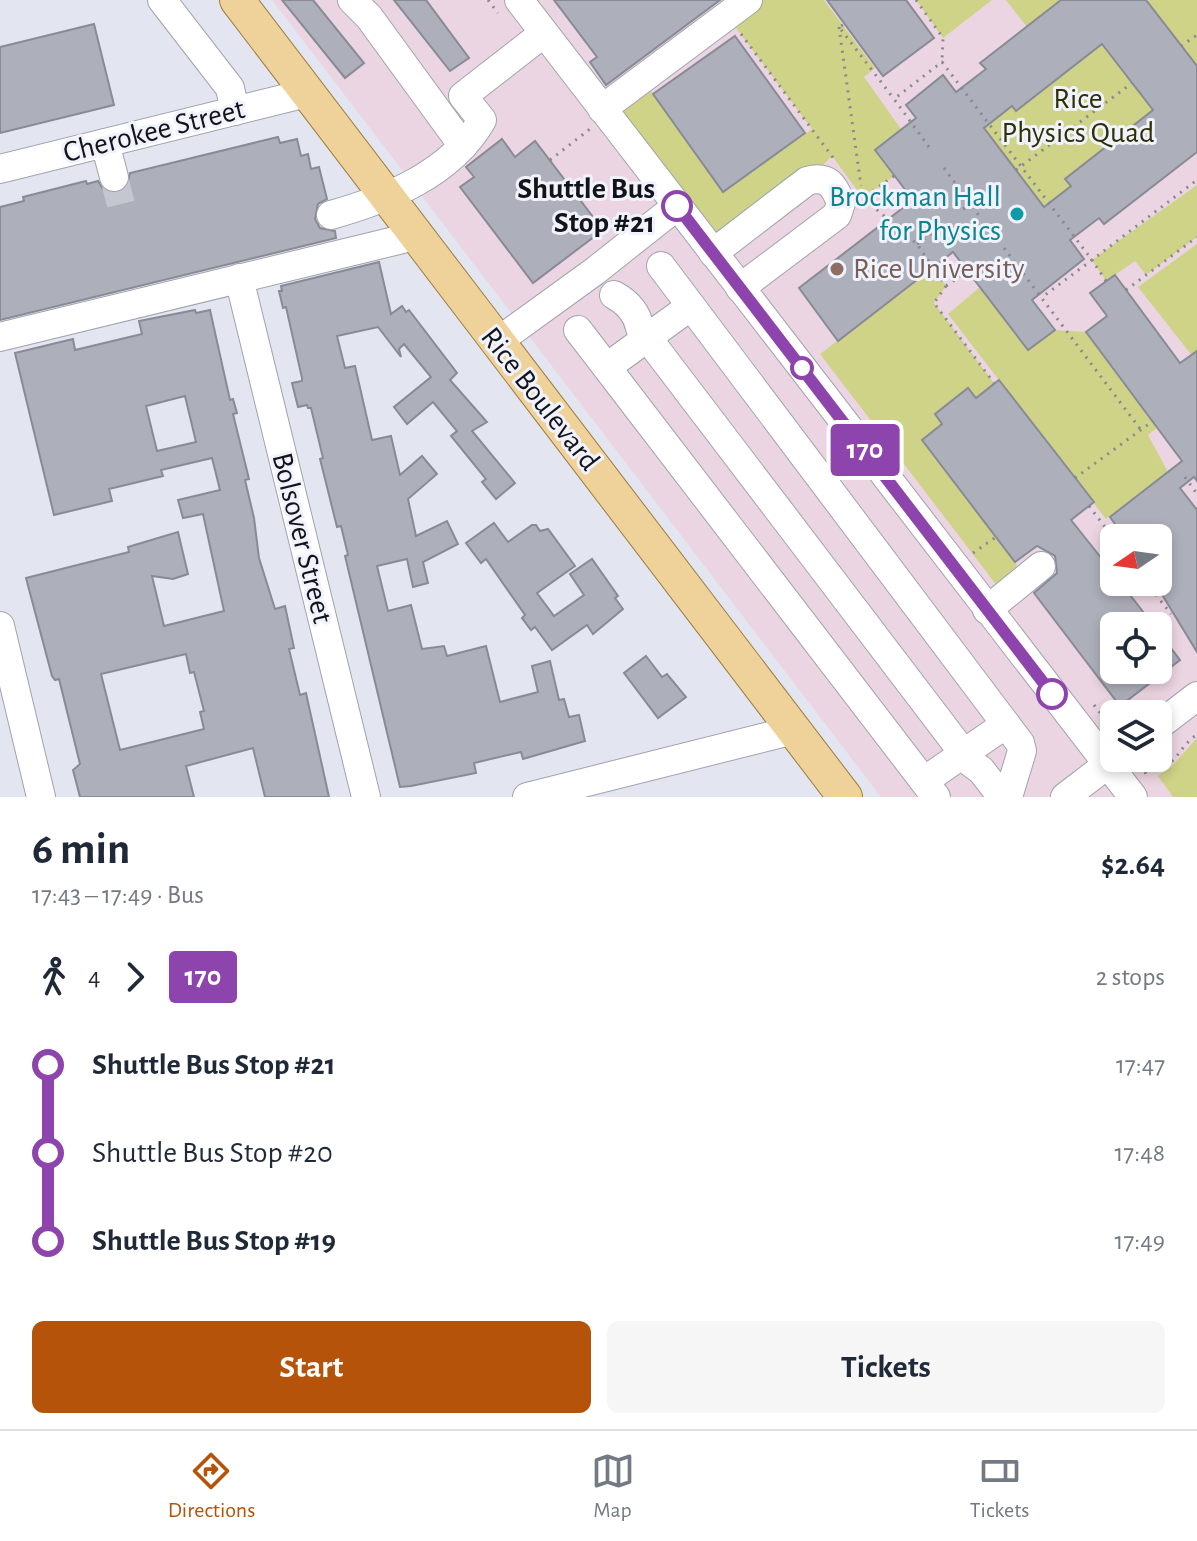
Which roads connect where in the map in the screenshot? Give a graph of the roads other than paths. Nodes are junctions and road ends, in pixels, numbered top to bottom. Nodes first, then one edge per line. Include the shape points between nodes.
1 (162, 0) edge
2 (237, 0) edge
3 (352, 0) edge
4 (519, 0) edge
5 (737, 8) edge
6 (544, 33) junction
7 (307, 93) junction
8 (235, 111) junction
9 (596, 119) junction
10 (105, 143) junction
11 (463, 146) junction
12 (0, 169) edge
13 (114, 177) tunnel mouth
14 (385, 197) junction
15 (677, 206) junction
16 (331, 215) dead end
17 (415, 236) junction
18 (713, 253) junction
19 (661, 266) dead end
20 (595, 271) junction
21 (239, 278) junction
22 (740, 288) junction
23 (691, 306) junction
24 (578, 330) dead end
25 (644, 332) junction
26 (0, 337) edge
27 (497, 342) junction
28 (607, 367) junction
29 (1041, 566) dead end
30 (987, 610) junction
31 (0, 626) edge
32 (1197, 696) edge
33 (1172, 715) edge
34 (1006, 724) junction
35 (794, 730) junction
36 (1100, 740) edge
37 (968, 758) junction
38 (1105, 772) edge
39 (1123, 772) edge
40 (608, 788) edge
41 (930, 789) edge
42 (41, 797) edge
43 (366, 797) edge
44 (527, 797) edge
45 (845, 797) edge
46 (989, 797) edge
47 (1002, 797) edge
48 (1008, 797) edge
49 (1065, 797) edge
50 (1133, 797) edge

1 - 8 street via 230,88
2 - 7 main road, Rice Boulevard
3 - 11 street
4 - 6 street
5 - 9 street
6 - 9 street
6 - 11 street via 463,96 482,120
7 - 8 street, Cherokee Street
7 - 14 main road, Rice Boulevard
8 - 10 street, Cherokee Street
9 - 15 street
10 - 12 street, Cherokee Street
10 - 13 street
11 - 14 street via 401,192
14 - 16 street
14 - 17 main road, Rice Boulevard
15 - 18 street
15 - 20 street
17 - 21 street
17 - 27 main road, Rice Boulevard
18 - 22 street
18 - 22 street via 807,181 820,177 836,190 841,203 837,215
19 - 23 street
20 - 25 street via 630,323
20 - 27 street
21 - 26 street
21 - 43 street, Bolsover Street
22 - 30 street
23 - 25 street
23 - 34 street
24 - 28 street
25 - 28 street
25 - 37 street
27 - 35 main road, Rice Boulevard
28 - 41 street
29 - 30 street
30 - 36 street
31 - 42 street
32 - 33 street
34 - 37 street
34 - 48 street via 1022,746
35 - 40 street
35 - 45 main road, Rice Boulevard
37 - 41 street
37 - 46 street
37 - 47 street
38 - 49 street
39 - 50 street
40 - 44 street

